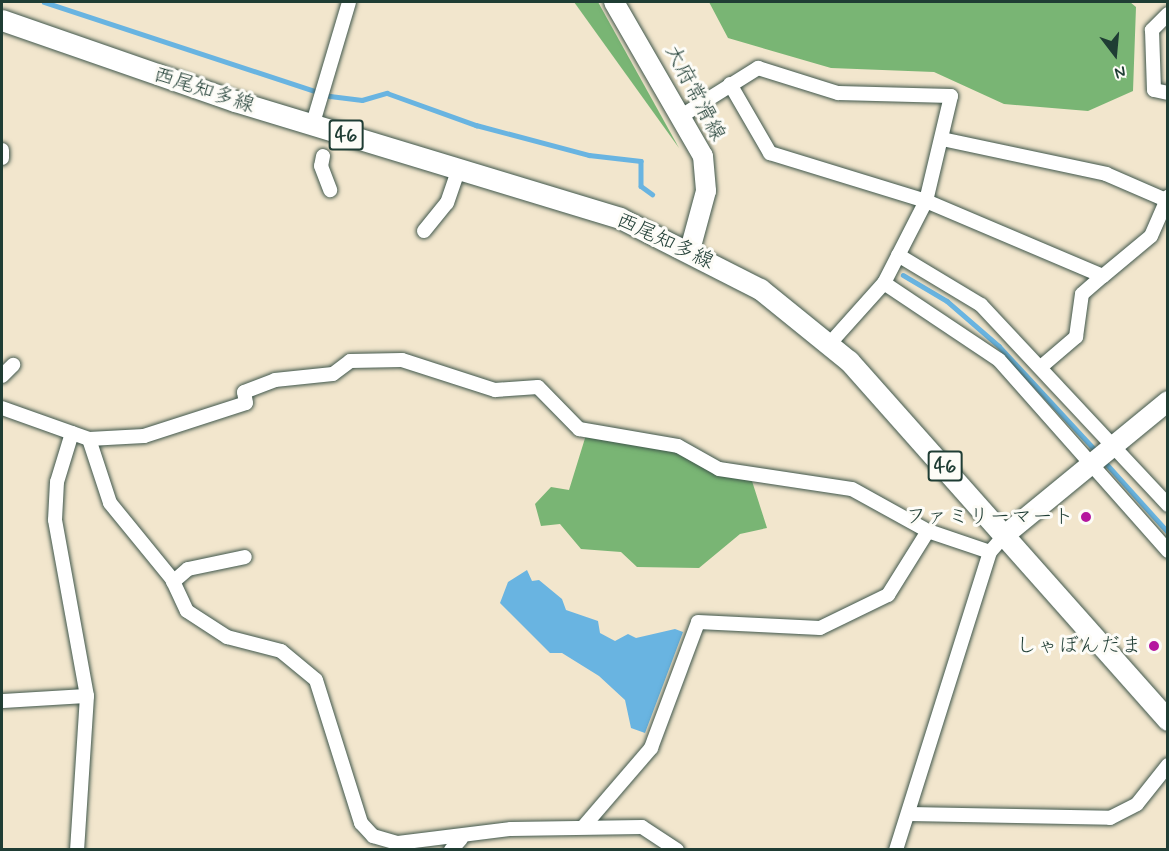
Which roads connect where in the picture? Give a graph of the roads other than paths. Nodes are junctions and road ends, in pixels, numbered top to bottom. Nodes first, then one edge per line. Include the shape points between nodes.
1 (350, 2) edge
2 (614, 2) edge
3 (1167, 14) edge
4 (2, 20) edge
5 (730, 84) junction
6 (1167, 93) edge
7 (683, 115) junction
8 (313, 123) junction
9 (942, 139) junction
10 (2, 150) edge
11 (323, 156) dead end
12 (2, 158) edge
13 (459, 168) junction
14 (330, 190) dead end
15 (1167, 198) edge
16 (926, 201) junction
17 (424, 231) dead end
18 (690, 250) junction
19 (897, 258) junction
20 (1103, 276) junction
21 (885, 281) junction
22 (831, 342) junction
23 (13, 365) dead end
24 (1042, 366) junction
25 (2, 376) edge
26 (1167, 401) edge
27 (2, 408) edge
28 (72, 433) junction
29 (88, 439) junction
30 (1100, 453) junction
31 (1167, 505) edge
32 (928, 531) junction
33 (1005, 535) junction
34 (1167, 551) edge
35 (990, 552) junction
36 (245, 557) dead end
37 (173, 582) junction
38 (87, 696) junction
39 (2, 701) edge
40 (1167, 720) edge
41 (1167, 765) edge
42 (909, 814) junction
43 (584, 826) junction
44 (466, 842) edge
45 (77, 849) edge
46 (451, 849) edge
47 (677, 849) edge
48 (896, 849) edge

1 - 8 street
2 - 7 main road, 大府常滑線
3 - 6 street via 1152,30 1154,90
4 - 8 main road, 西尾知多線 / 46
5 - 7 street
5 - 9 street via 759,68 838,93 951,96
5 - 16 street via 770,153
7 - 18 main road, 大府常滑線 via 697,140 705,179
8 - 13 main road, 西尾知多線 / 46
9 - 15 street via 1106,174
9 - 16 street
10 - 12 street
11 - 14 street via 321,166
13 - 17 street via 447,203
13 - 18 main road, 西尾知多線 / 46 via 620,218
15 - 20 street via 1151,236
16 - 19 street
16 - 20 street
18 - 22 main road, 西尾知多線 / 46 via 760,289
19 - 21 street
19 - 24 street via 981,305
20 - 24 street via 1082,294 1076,337
21 - 22 street
21 - 30 street via 999,360
22 - 33 main road, 西尾知多線 / 46
23 - 25 street
24 - 30 street
26 - 30 main road
27 - 28 street
28 - 29 street
28 - 38 street via 57,482 55,520
29 - 32 street via 156,433 246,403 244,392 274,380 333,374 350,361 382,357 495,390 538,387 579,429 678,446 719,470 852,489
29 - 37 street via 110,503
30 - 31 street
30 - 33 main road
30 - 34 street
32 - 35 street
32 - 43 street via 894,590 820,628 698,622 651,748
33 - 35 street
33 - 40 main road, 西尾知多線 / 46
35 - 42 street
36 - 37 street via 188,568
37 - 44 street via 197,621 259,649 281,651 316,680 361,823 373,836 384,843 452,835
38 - 39 street
38 - 45 street
41 - 42 street via 1137,804 1110,818
42 - 48 street
43 - 44 street via 510,830
43 - 47 street via 648,828
44 - 46 street

